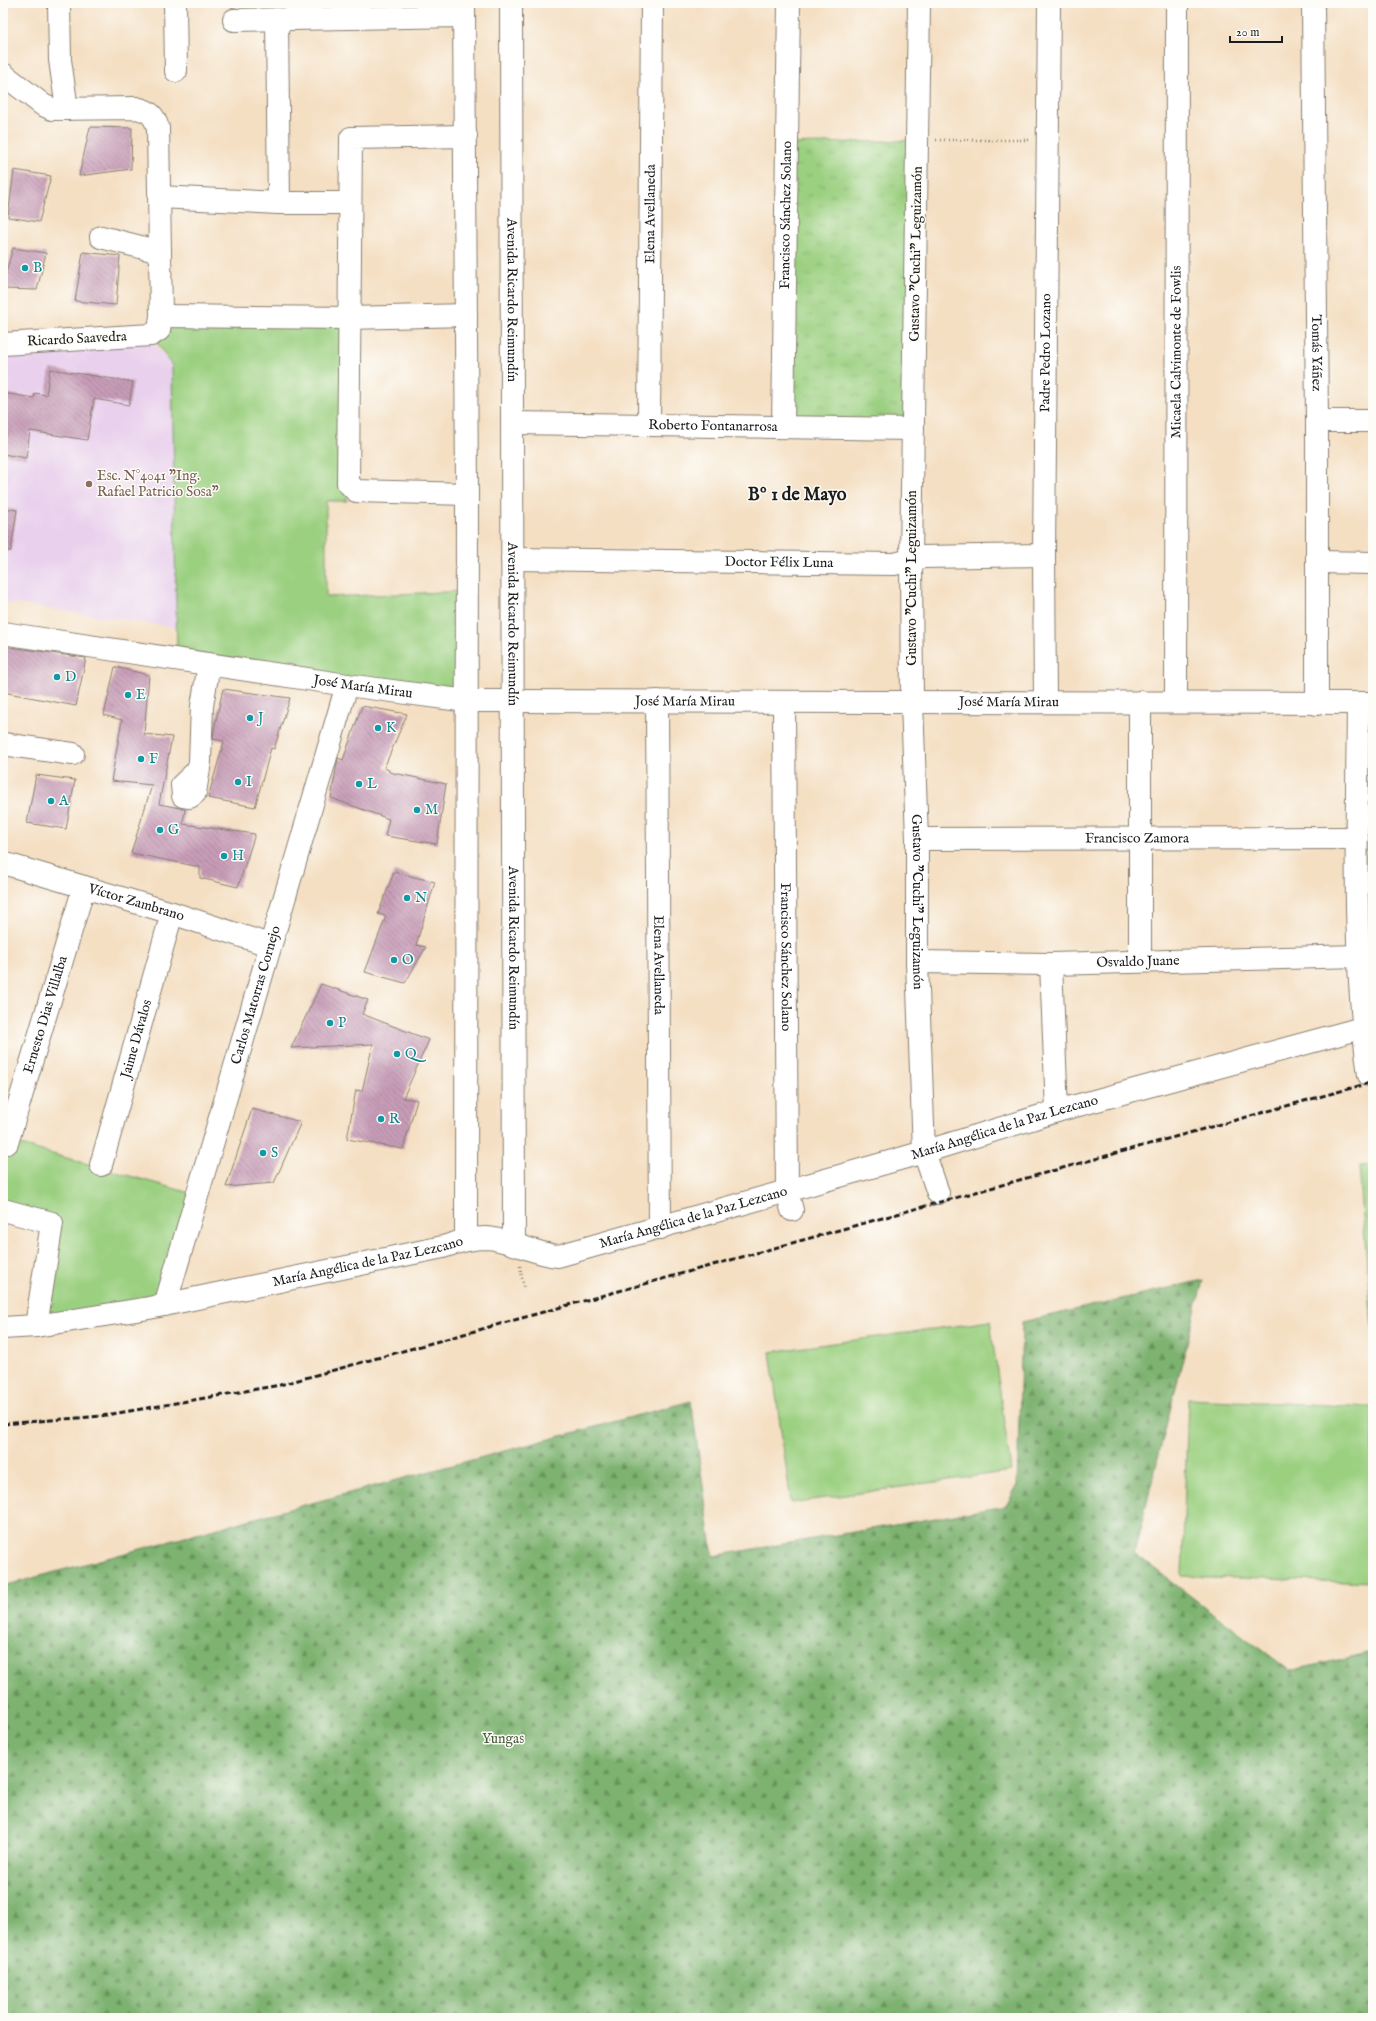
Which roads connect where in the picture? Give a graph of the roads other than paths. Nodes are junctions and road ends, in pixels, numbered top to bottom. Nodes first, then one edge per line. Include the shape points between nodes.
1 (59, 3) edge
2 (175, 3) edge
3 (511, 3) edge
4 (652, 3) edge
5 (790, 3) edge
6 (919, 3) edge
7 (1049, 3) edge
8 (1177, 3) edge
9 (1313, 3) edge
10 (464, 9) edge
11 (345, 10) edge
12 (277, 19) junction
13 (234, 20) dead end
14 (176, 71) dead end
15 (3, 74) edge
16 (67, 109) junction
17 (466, 136) junction
18 (159, 197) junction
19 (279, 203) junction
20 (349, 203) junction
21 (101, 237) dead end
22 (160, 252) junction
23 (466, 315) junction
24 (161, 316) junction
25 (350, 318) junction
26 (3, 344) edge
27 (1317, 421) junction
28 (1373, 421) edge
29 (513, 423) junction
30 (649, 425) junction
31 (783, 426) junction
32 (913, 429) junction
33 (467, 494) junction
34 (1044, 555) junction
35 (512, 559) junction
36 (911, 560) junction
37 (1317, 562) junction
38 (1373, 563) edge
39 (3, 633) edge
40 (209, 664) junction
41 (347, 685) junction
42 (467, 701) junction
43 (657, 702) junction
44 (784, 702) junction
45 (912, 702) junction
46 (1045, 702) junction
47 (1140, 702) junction
48 (1176, 702) junction
49 (512, 703) junction
50 (1366, 703) edge
51 (1317, 704) junction
52 (3, 744) edge
53 (72, 754) dead end
54 (199, 769) dead end
55 (1357, 838) junction
56 (917, 839) junction
57 (1140, 839) junction
58 (3, 863) edge
59 (84, 887) junction
60 (172, 914) junction
61 (269, 945) junction
62 (1359, 956) junction
63 (1140, 960) junction
64 (917, 962) junction
65 (1051, 964) junction
66 (1368, 1026) edge
67 (1369, 1075) dead end
68 (1057, 1111) junction
69 (7, 1143) dead end
70 (924, 1152) junction
71 (101, 1166) dead end
72 (938, 1193) dead end
73 (790, 1201) junction
74 (3, 1210) edge
75 (660, 1228) junction
76 (466, 1240) junction
77 (514, 1244) junction
78 (165, 1305) junction
79 (36, 1326) junction
80 (3, 1328) edge

1 - 16 street via 60,60
2 - 14 street
3 - 29 street, Avenida Ricardo Reimundín
4 - 30 street, Elena Avellaneda
5 - 31 street, Francisco Sánchez Solano
6 - 32 street, Gustavo "Cuchi" Leguizamón
7 - 34 street, Padre Pedro Lozano
8 - 48 street, Micaela Calvimonte de Fowlis
9 - 27 street, Tomás Yáñez
10 - 11 street
10 - 17 street
11 - 12 street
12 - 13 street
12 - 19 street
15 - 16 street via 43,105 52,109
16 - 18 street via 147,110 154,117 158,128
17 - 20 street via 351,138
17 - 23 street
18 - 19 street
18 - 22 street
19 - 20 street
20 - 25 street
21 - 22 street
22 - 24 street
23 - 25 street
23 - 33 street
24 - 25 street
24 - 26 street, Ricardo Saavedra via 159,330 151,335
25 - 33 street via 348,483 356,491
27 - 28 street
27 - 37 street, Tomás Yáñez
29 - 30 street, Roberto Fontanarrosa
29 - 35 street, Avenida Ricardo Reimundín
30 - 31 street, Roberto Fontanarrosa
31 - 32 street, Roberto Fontanarrosa
32 - 36 street, Gustavo "Cuchi" Leguizamón
33 - 42 street
34 - 36 street, Doctor Félix Luna via 924,557
34 - 46 street, Padre Pedro Lozano
35 - 36 street, Doctor Félix Luna via 894,564
35 - 49 street, Avenida Ricardo Reimundín
36 - 45 street, Gustavo "Cuchi" Leguizamón
37 - 38 street
37 - 51 street, Tomás Yáñez
39 - 40 street, José María Mirau
40 - 41 street, José María Mirau
40 - 54 street via 202,706
41 - 42 street, José María Mirau
41 - 61 street, Carlos Matorras Cornejo
42 - 49 street, José María Mirau
42 - 76 street
43 - 44 street, José María Mirau
43 - 49 street, José María Mirau
43 - 75 street, Elena Avellaneda
44 - 45 street, José María Mirau
44 - 73 street, Francisco Sánchez Solano
45 - 46 street, José María Mirau
45 - 56 street, Gustavo "Cuchi" Leguizamón
46 - 47 street, José María Mirau
47 - 48 street, José María Mirau
47 - 57 street
48 - 51 street, José María Mirau
49 - 77 street, Avenida Ricardo Reimundín
50 - 51 street, José María Mirau
50 - 55 street
52 - 53 street
55 - 57 street, Francisco Zamora
55 - 62 street
56 - 57 street, Francisco Zamora
56 - 64 street, Gustavo "Cuchi" Leguizamón
57 - 63 street
58 - 59 street, Víctor Zambrano
59 - 60 street, Víctor Zambrano
59 - 69 street, Ernesto Dias Villalba
60 - 61 street, Víctor Zambrano
60 - 71 street, Jaime Dávalos
61 - 78 street, Carlos Matorras Cornejo
62 - 63 street, Osvaldo Juane
62 - 66 street
63 - 65 street, Osvaldo Juane
64 - 65 street, Osvaldo Juane
64 - 70 street, Gustavo "Cuchi" Leguizamón
65 - 68 street
66 - 67 street
66 - 68 street, María Angélica de la Paz Lezcano
68 - 70 street, María Angélica de la Paz Lezcano
70 - 72 street, Gustavo "Cuchi" Leguizamón
70 - 73 street, María Angélica de la Paz Lezcano
73 - 75 street, María Angélica de la Paz Lezcano
74 - 79 street via 52,1223
75 - 77 street, María Angélica de la Paz Lezcano via 558,1256 545,1255
76 - 77 street, María Angélica de la Paz Lezcano via 486,1238
76 - 78 street, María Angélica de la Paz Lezcano
78 - 79 street, María Angélica de la Paz Lezcano
79 - 80 street, María Angélica de la Paz Lezcano

